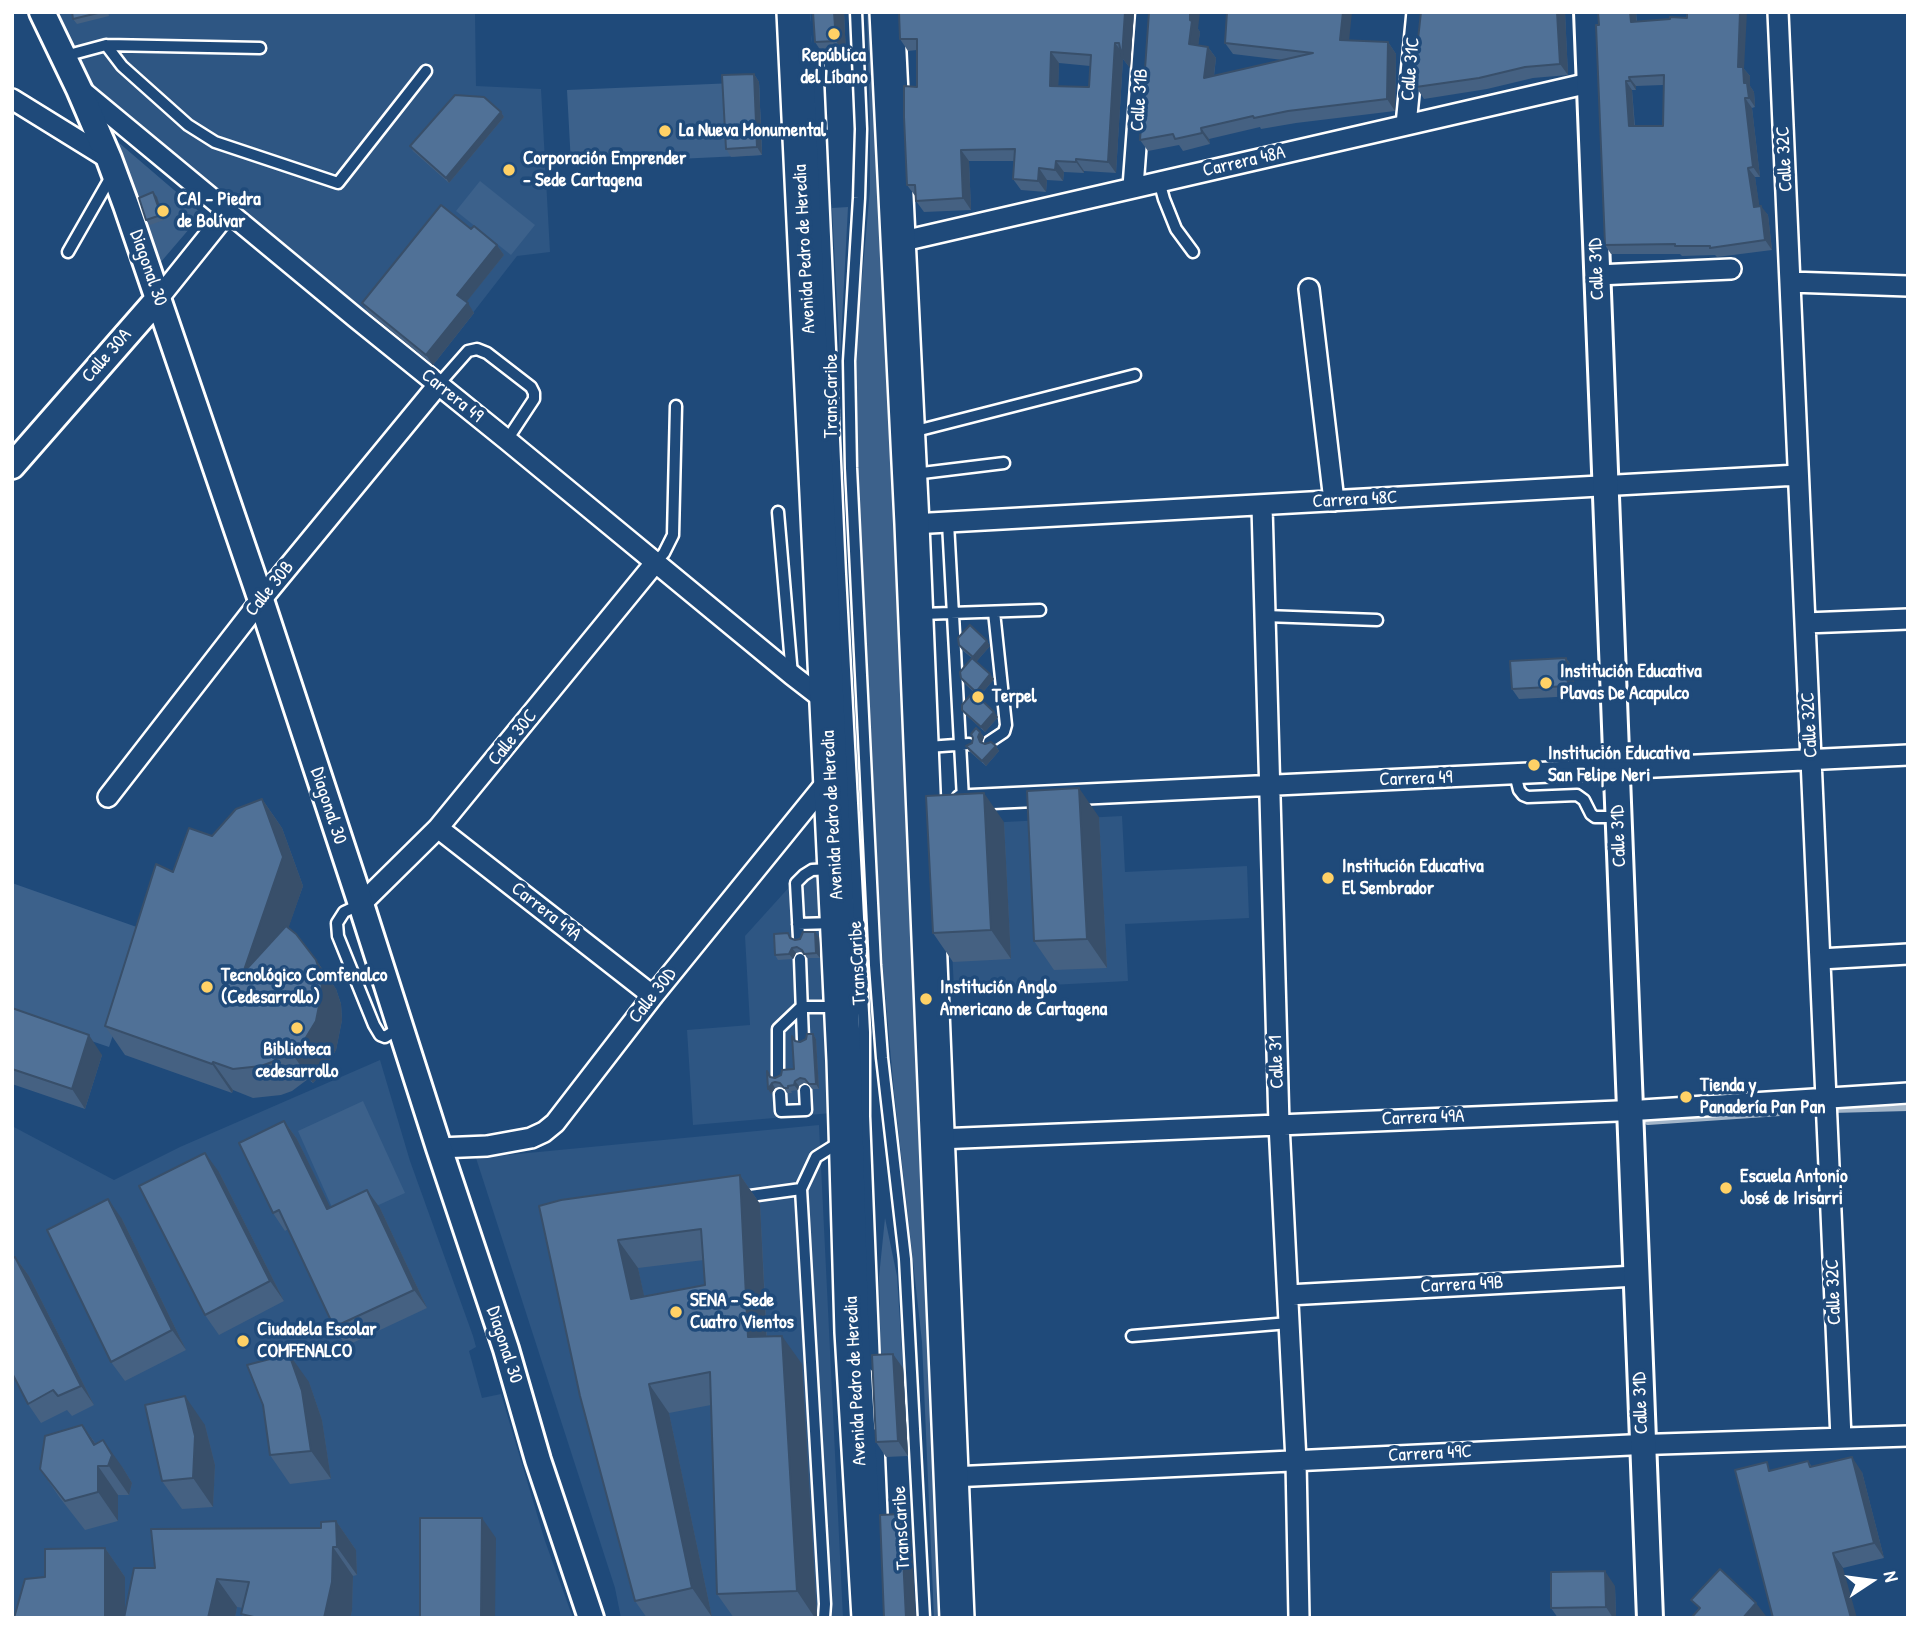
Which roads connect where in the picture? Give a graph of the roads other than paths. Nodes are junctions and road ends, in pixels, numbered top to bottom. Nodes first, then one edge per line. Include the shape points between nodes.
1 (42, 12) edge
2 (794, 12) edge
3 (816, 12) edge
4 (856, 12) edge
5 (887, 12) edge
6 (1146, 12) edge
7 (1416, 12) edge
8 (1587, 12) edge
9 (1778, 12) edge
10 (106, 46) junction
11 (260, 48) dead end
12 (64, 56) junction
13 (426, 71) dead end
14 (1589, 83) junction
15 (79, 89) junction
16 (12, 99) edge
17 (1406, 125) junction
18 (111, 165) junction
19 (1159, 181) junction
20 (1133, 187) junction
21 (227, 212) junction
22 (898, 242) junction
23 (68, 252) dead end
24 (1193, 252) dead end
25 (1731, 269) dead end
26 (1597, 275) junction
27 (1790, 282) junction
28 (1908, 286) edge
29 (1309, 289) dead end
30 (158, 299) junction
31 (1135, 375) dead end
32 (438, 385) junction
33 (676, 406) dead end
34 (908, 433) junction
35 (507, 440) junction
36 (1004, 463) dead end
37 (12, 466) edge
38 (910, 474) junction
39 (1798, 475) junction
40 (1605, 486) junction
41 (1334, 501) junction
42 (1262, 506) junction
43 (778, 512) dead end
44 (948, 523) junction
45 (912, 524) junction
46 (655, 563) junction
47 (261, 600) junction
48 (1040, 610) dead end
49 (994, 612) junction
50 (953, 613) junction
51 (916, 614) junction
52 (1265, 616) junction
53 (1908, 619) edge
54 (1377, 620) dead end
55 (1805, 623) junction
56 (792, 675) junction
57 (827, 702) junction
58 (989, 742) edge
59 (964, 745) junction
60 (922, 747) junction
61 (1908, 755) edge
62 (1812, 761) junction
63 (1616, 770) junction
64 (1515, 774) junction
65 (831, 777) junction
66 (1268, 785) junction
67 (108, 797) dead end
68 (963, 799) junction
69 (924, 801) junction
70 (1618, 817) junction
71 (438, 828) junction
72 (835, 869) junction
73 (361, 904) junction
74 (838, 923) junction
75 (798, 924) junction
76 (799, 938) edge
77 (1908, 954) edge
78 (800, 959) dead end
79 (1820, 959) junction
80 (653, 996) junction
81 (801, 1007) junction
82 (842, 1007) junction
83 (803, 1040) edge
84 (778, 1076) edge
85 (805, 1090) dead end
86 (1908, 1093) edge
87 (780, 1094) dead end
88 (1826, 1098) junction
89 (1630, 1110) junction
90 (1279, 1124) junction
91 (847, 1138) junction
92 (938, 1139) junction
93 (439, 1148) junction
94 (801, 1189) junction
95 (735, 1199) edge
96 (1636, 1276) junction
97 (1288, 1295) junction
98 (1289, 1323) junction
99 (1132, 1336) dead end
100 (874, 1371) edge
101 (877, 1426) edge
102 (1908, 1436) edge
103 (1841, 1438) junction
104 (1643, 1445) junction
105 (1296, 1461) junction
106 (952, 1477) junction
107 (883, 1535) edge
108 (592, 1615) edge
109 (824, 1618) edge
110 (869, 1618) edge
111 (924, 1618) edge
112 (957, 1618) edge
113 (1299, 1618) edge
114 (1650, 1618) edge

1 - 12 street, Diagonal 30
2 - 57 highway, Avenida Pedro de Heredia
3 - 100 lane, TransCaribe via 864,1032
4 - 111 lane, TransCaribe via 861,129 849,361 851,468 880,1034 905,1259
5 - 22 highway
6 - 20 street, Calle 31B
7 - 17 street, Calle 31C
8 - 14 street, Calle 31D
9 - 27 street, Calle 32C
10 - 11 lane
10 - 12 lane
10 - 13 lane via 188,125 215,142 338,183
12 - 15 street, Diagonal 30
14 - 17 street, Carrera 48A
14 - 26 street, Calle 31D
15 - 18 street, Diagonal 30
15 - 21 street, Carrera 49
16 - 18 street
17 - 19 street, Carrera 48A
18 - 23 lane
18 - 30 street, Diagonal 30
19 - 20 street, Carrera 48A
19 - 24 lane via 1176,229
20 - 22 street, Carrera 48A
21 - 30 street, Calle 30A
21 - 32 street, Carrera 49
22 - 34 highway
25 - 26 street
26 - 40 street, Calle 31D
27 - 28 street
27 - 39 street, Calle 32C
29 - 41 street
30 - 37 street, Calle 30A
30 - 47 street, Diagonal 30
31 - 34 lane
32 - 35 street, Carrera 49
32 - 35 lane via 468,351 477,349 531,387 534,400
32 - 47 street, Calle 30B
33 - 46 lane via 673,535
34 - 38 highway
35 - 46 street, Carrera 49
36 - 38 lane
38 - 45 highway
39 - 40 street, Carrera 48C
39 - 55 street, Calle 32C
40 - 41 street, Carrera 48C
40 - 63 street, Calle 31D
41 - 42 street, Carrera 48C
42 - 44 street, Carrera 48C
42 - 52 street, Calle 31
43 - 56 lane
44 - 45 street, Carrera 48C
44 - 50 lane
45 - 51 highway
46 - 56 street, Carrera 49
46 - 71 street, Calle 30C
47 - 67 street, Calle 30B
47 - 73 street, Diagonal 30
48 - 49 lane
49 - 50 lane
49 - 58 lane via 1006,725 1004,732
50 - 51 lane
50 - 59 lane
51 - 60 highway
52 - 54 lane
52 - 66 street, Calle 31
53 - 55 street
55 - 62 street, Calle 32C
56 - 57 street, Carrera 49
57 - 65 highway, Avenida Pedro de Heredia
59 - 60 lane
59 - 68 lane
60 - 69 highway
61 - 62 street, Carrera 49
62 - 63 street, Carrera 49
62 - 79 street, Calle 32C
63 - 64 street, Carrera 49
63 - 70 street, Calle 31D
64 - 66 street, Carrera 49
64 - 70 lane via 1523,795 1577,795 1595,817
65 - 72 highway, Avenida Pedro de Heredia
65 - 80 street, Calle 30D
66 - 68 street, Carrera 49
66 - 90 street, Calle 31
68 - 69 street, Carrera 49
69 - 92 highway
70 - 89 street, Calle 31D
71 - 73 street, Calle 30C
71 - 80 street, Carrera 49A
72 - 74 highway, Avenida Pedro de Heredia
72 - 75 lane via 812,870 796,883
73 - 93 street, Diagonal 30
74 - 75 lane
74 - 82 highway, Avenida Pedro de Heredia
75 - 76 lane
77 - 79 street
78 - 81 lane
79 - 88 street, Calle 32C
80 - 93 street, Calle 30D via 544,1132 486,1146
81 - 82 lane
81 - 83 lane
81 - 84 lane via 778,1029
82 - 91 highway, Avenida Pedro de Heredia
85 - 87 lane via 806,1110 781,1111
86 - 88 street, Carrera 49A
88 - 89 street, Carrera 49A
88 - 103 street, Calle 32C
89 - 90 street, Carrera 49A
89 - 96 street, Calle 31D
90 - 92 street, Carrera 49A
90 - 97 street, Calle 31
91 - 94 lane via 816,1157
91 - 110 highway, Avenida Pedro de Heredia via 852,1332
92 - 106 highway
93 - 108 street, Diagonal 30
94 - 95 lane
94 - 109 lane
96 - 97 street, Carrera 49B
96 - 104 street, Calle 31D
97 - 98 street, Calle 31
98 - 99 lane
98 - 105 street, Calle 31
101 - 107 lane, TransCaribe
102 - 103 street, Carrera 49C
103 - 104 street, Carrera 49C
104 - 105 street, Carrera 49C
104 - 114 street, Calle 31D
105 - 106 street, Carrera 49C
105 - 113 street, Calle 31
106 - 112 highway

